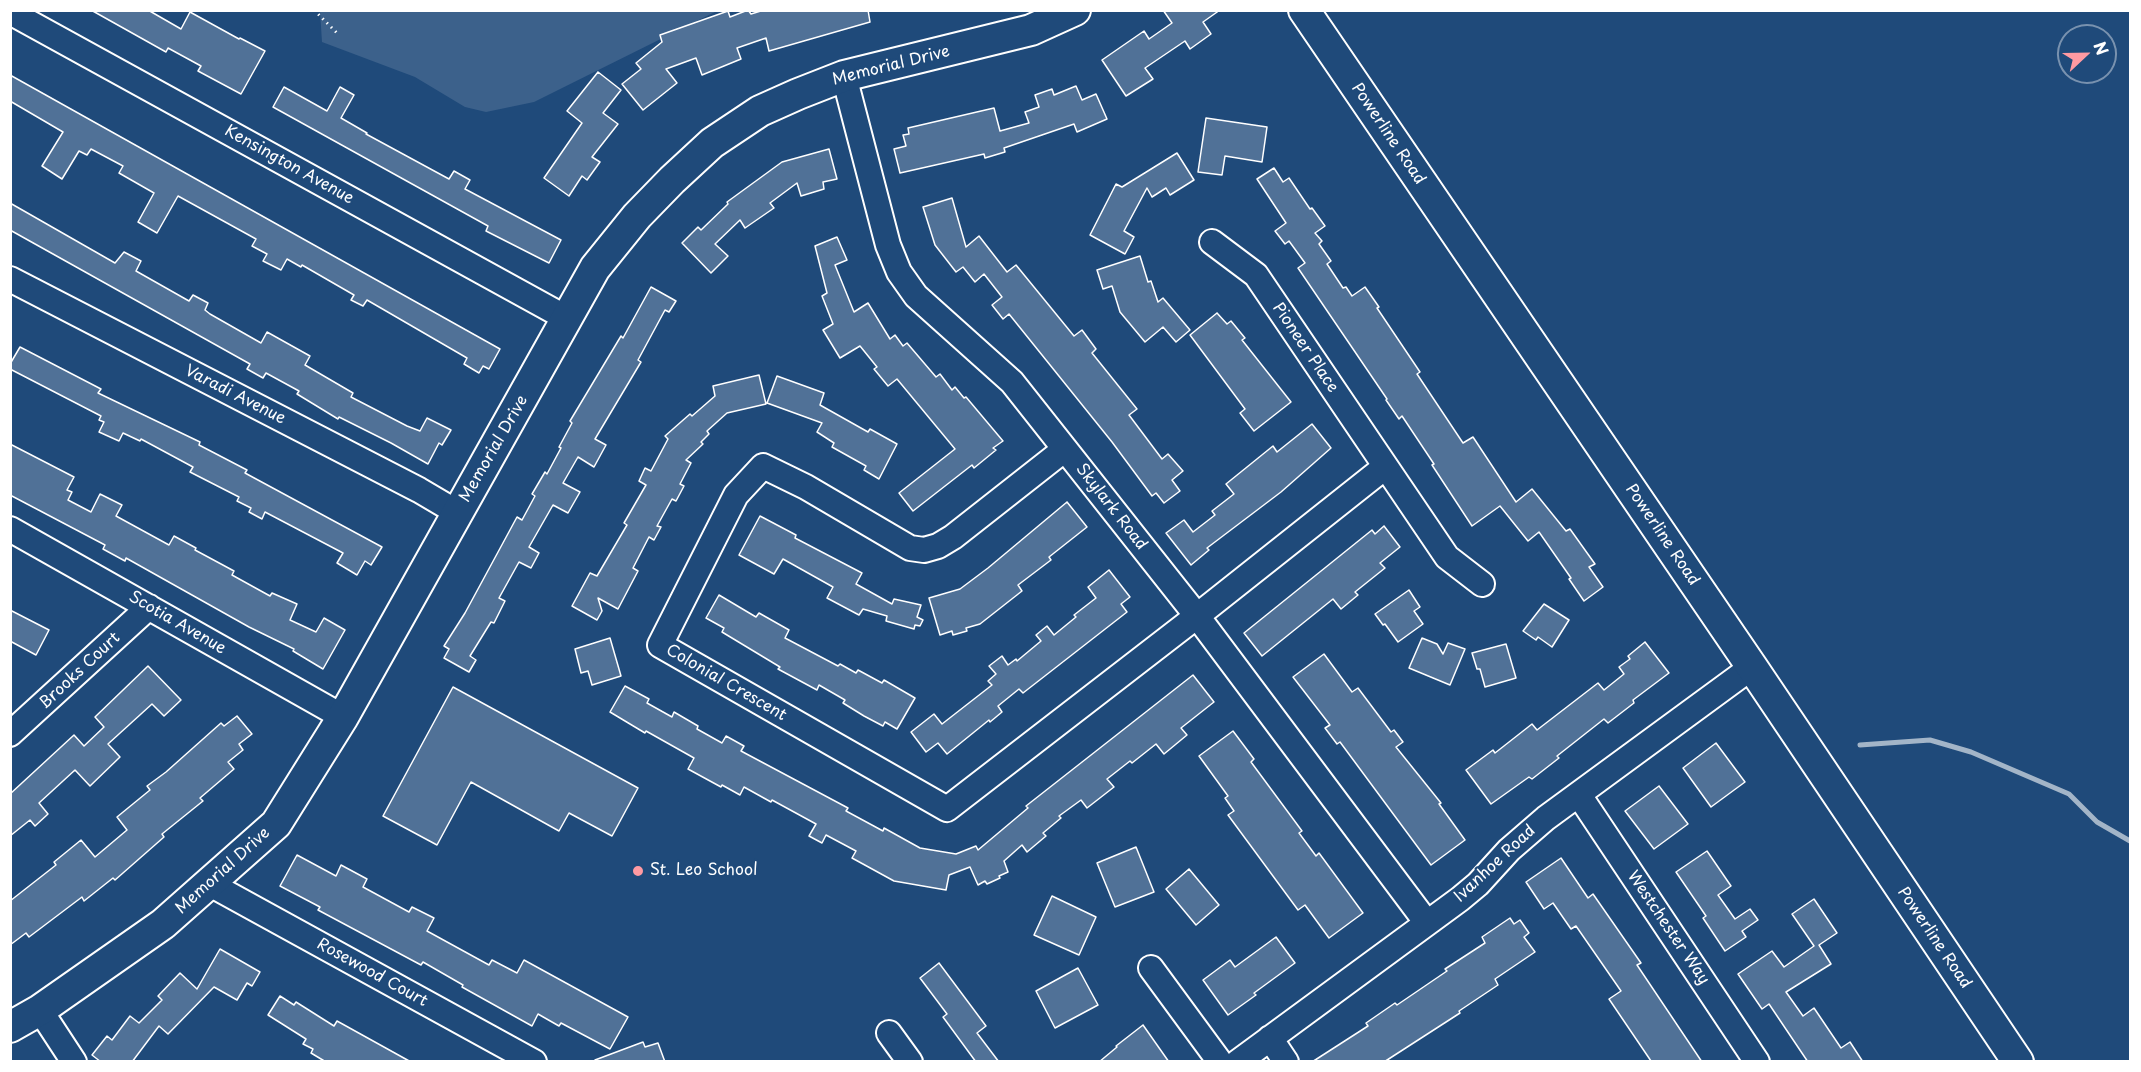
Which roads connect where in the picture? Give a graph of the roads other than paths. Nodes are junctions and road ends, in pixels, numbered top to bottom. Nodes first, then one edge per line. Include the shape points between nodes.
1 (1075, 10) edge
2 (1304, 10) edge
3 (10, 12) edge
4 (844, 76) junction
5 (1212, 242) dead end
6 (10, 279) edge
7 (568, 319) junction
8 (1065, 449) junction
9 (1385, 467) junction
10 (458, 513) junction
11 (10, 530) edge
12 (1482, 584) dead end
13 (149, 607) junction
14 (1197, 616) junction
15 (1752, 667) junction
16 (343, 717) junction
17 (10, 734) edge
18 (1579, 795) junction
19 (210, 884) junction
20 (1427, 923) junction
21 (1151, 968) dead end
22 (40, 1010) junction
23 (10, 1027) edge
24 (890, 1033) dead end
25 (1270, 1038) junction
26 (74, 1062) edge
27 (534, 1062) edge
28 (910, 1062) edge
29 (1220, 1062) edge
30 (1238, 1062) edge
31 (1286, 1062) edge
32 (1757, 1062) edge
33 (2018, 1062) edge

1 - 4 main road, Memorial Drive via 1031,30
2 - 15 main road, Powerline Road
3 - 7 street, Kensington Avenue
4 - 7 main road, Memorial Drive via 760,111 712,143 637,216 595,268
4 - 8 street, Skylark Road via 888,245 899,272 916,296 1012,382
5 - 9 street, Pioneer Place via 1256,275
6 - 10 street, Varadi Avenue
7 - 10 main road, Memorial Drive
8 - 14 street, Skylark Road
8 - 14 street, Colonial Crescent via 953,537 924,550 910,548 763,466 736,495 660,645 947,809
9 - 12 street, Pioneer Place via 1447,557
9 - 14 street
10 - 16 main road, Memorial Drive
11 - 13 street, Scotia Avenue
13 - 16 street, Scotia Avenue
13 - 17 street, Brooks Court
14 - 20 street, Skylark Road
15 - 18 street, Ivanhoe Road
15 - 33 main road, Powerline Road
16 - 19 main road, Memorial Drive via 276,824
18 - 20 street, Ivanhoe Road via 1518,841 1469,892
18 - 32 street, Westchester Way
19 - 22 main road, Memorial Drive via 163,924
19 - 27 street, Rosewood Court
20 - 25 street, Ivanhoe Road
21 - 29 street
22 - 23 main road, Memorial Drive
22 - 26 street
24 - 28 street
25 - 30 street, Ivanhoe Road
25 - 31 street

